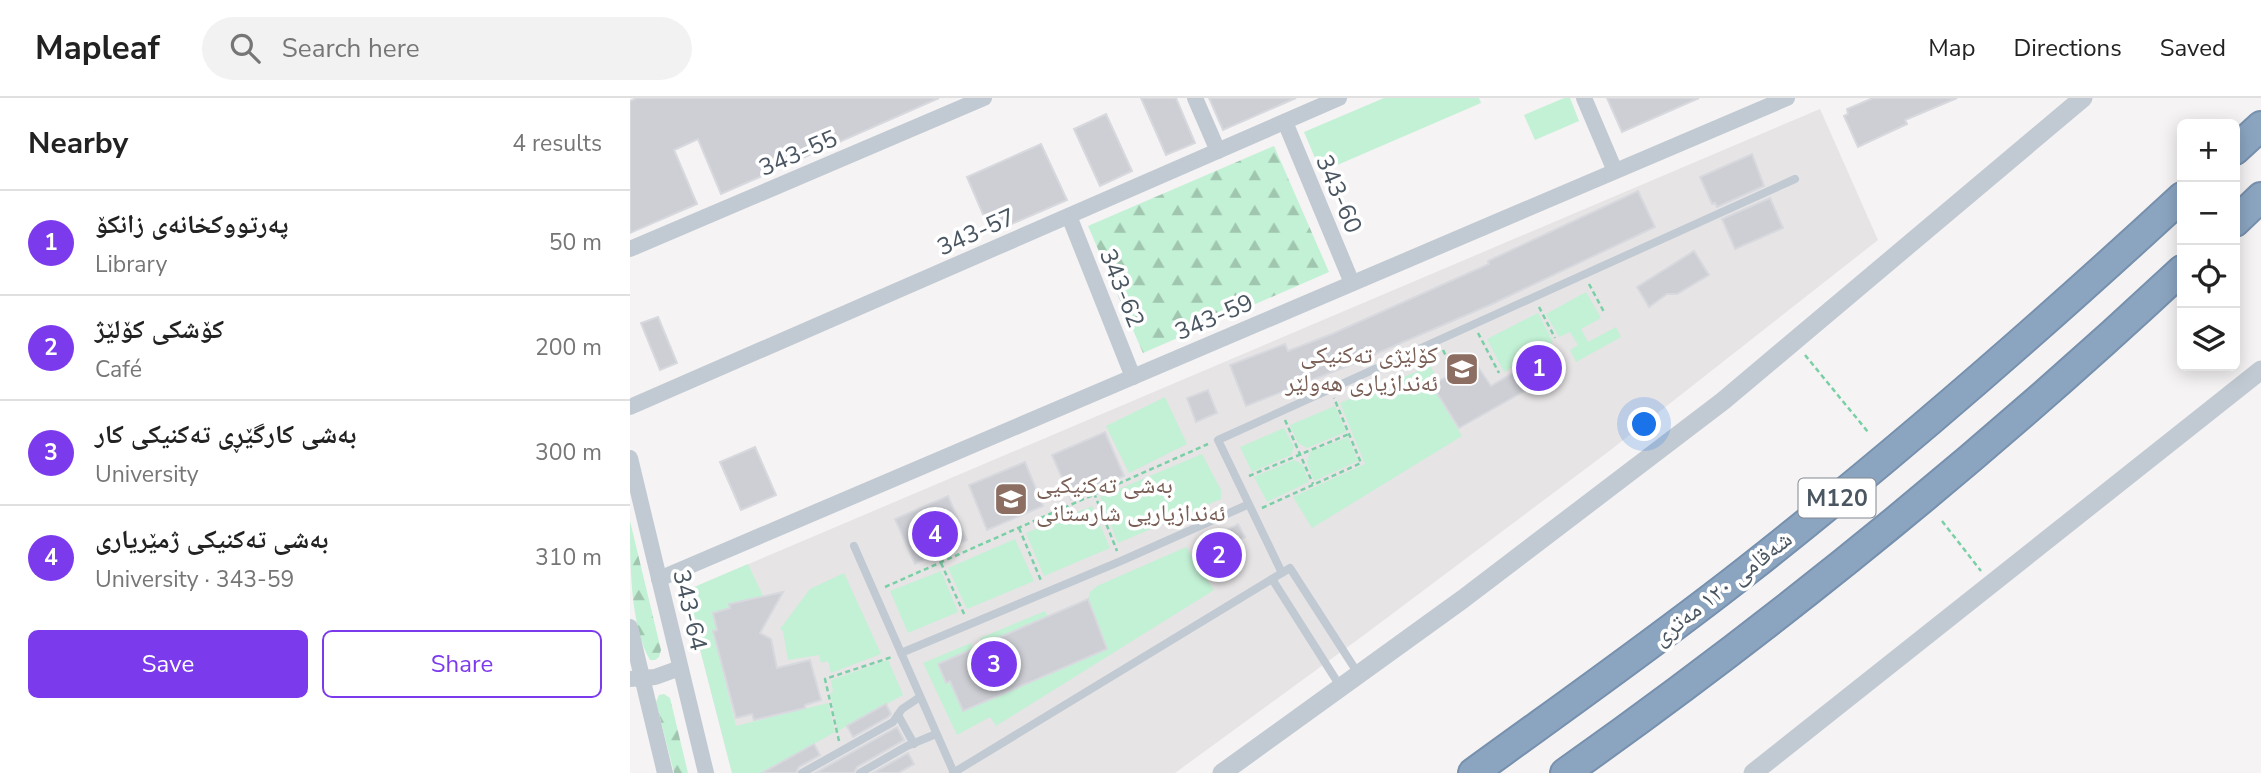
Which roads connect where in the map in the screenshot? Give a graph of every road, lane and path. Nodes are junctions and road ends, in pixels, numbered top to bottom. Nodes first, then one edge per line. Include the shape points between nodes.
1 (984, 98) edge
2 (1195, 98) edge
3 (1339, 98) edge
4 (1584, 98) edge
5 (1787, 98) edge
6 (2082, 99) edge
7 (1285, 122) junction
8 (2261, 126) edge
9 (2240, 145) edge
10 (1218, 151) junction
11 (1615, 172) junction
12 (1795, 179) dead end
13 (2261, 197) edge
14 (2177, 203) edge
15 (1069, 216) junction
16 (2240, 217) edge
17 (630, 249) edge
18 (1583, 274) junction
19 (2177, 276) edge
20 (1352, 283) junction
21 (1534, 297) junction
22 (1604, 312) dead end
23 (1473, 324) junction
24 (1555, 338) dead end
25 (1439, 340) junction
26 (1794, 342) junction
27 (1452, 369) dead end
28 (2261, 370) edge
29 (1499, 373) dead end
30 (1133, 377) junction
31 (1330, 388) junction
32 (630, 407) edge
33 (1280, 411) junction
34 (1868, 432) dead end
35 (1349, 434) junction
36 (1218, 440) junction
37 (1300, 454) junction
38 (630, 458) edge
39 (1236, 481) junction
40 (1313, 484) junction
41 (1094, 493) junction
42 (1250, 509) junction
43 (1942, 521) dead end
44 (1019, 528) junction
45 (854, 546) dead end
46 (1121, 561) junction
47 (941, 563) junction
48 (1282, 573) junction
49 (659, 579) junction
50 (1272, 579) junction
51 (1992, 584) junction
52 (875, 592) junction
53 (1046, 593) junction
54 (969, 625) junction
55 (630, 627) edge
56 (901, 653) junction
57 (680, 668) junction
58 (1359, 675) junction
59 (636, 679) edge
60 (1341, 688) junction
61 (920, 697) junction
62 (898, 715) junction
63 (936, 734) junction
64 (914, 744) junction
65 (842, 750) junction
66 (665, 773) edge
67 (706, 773) edge
68 (802, 773) edge
69 (860, 773) edge
70 (954, 773) edge
71 (1222, 773) edge
72 (1472, 773) edge
73 (1564, 773) edge
74 (1753, 773) edge

1 - 17 street, 343-55
2 - 10 street
3 - 7 street, 343-57
4 - 11 street
5 - 11 street, 343-59
6 - 26 street
7 - 10 street, 343-57
7 - 20 street, 343-60
8 - 9 highway
10 - 15 street, 343-57
11 - 20 street, 343-59
12 - 18 lane
13 - 16 highway
14 - 72 highway, شەقامی ١٢٠ مەتری / M120 via 1884,460 1622,666
15 - 30 street, 343-62
15 - 32 street, 343-57
18 - 21 lane
18 - 22 path
19 - 73 highway, M120 via 1925,495 1721,657
20 - 30 street, 343-59
21 - 23 lane
21 - 24 path
23 - 25 lane
23 - 29 path
25 - 27 path
25 - 31 lane
26 - 34 path
26 - 58 street via 1723,401
28 - 51 street
30 - 49 street, 343-59
31 - 33 lane
31 - 35 path
33 - 36 lane
33 - 37 path
35 - 37 path
35 - 40 path via 1361,463
36 - 39 lane
36 - 41 path
37 - 39 path
37 - 40 path
38 - 49 street, 343-64
39 - 42 lane
40 - 42 path
41 - 44 path
41 - 46 path
42 - 46 lane
42 - 48 lane
43 - 51 path
44 - 47 path
44 - 53 path
45 - 52 lane
46 - 53 lane
47 - 52 path
47 - 54 path
48 - 50 lane
48 - 58 lane via 1290,568
49 - 57 street, 343-64
50 - 60 lane
50 - 70 lane
51 - 74 street
52 - 56 lane
53 - 54 lane
54 - 56 lane
55 - 59 street
56 - 61 lane
56 - 65 path via 825,679
57 - 59 street
57 - 67 street, 343-64
58 - 60 street
59 - 66 street
60 - 71 street
61 - 62 lane
61 - 63 lane
62 - 64 lane
62 - 65 lane
63 - 64 lane
63 - 70 lane
64 - 69 lane
65 - 68 lane

